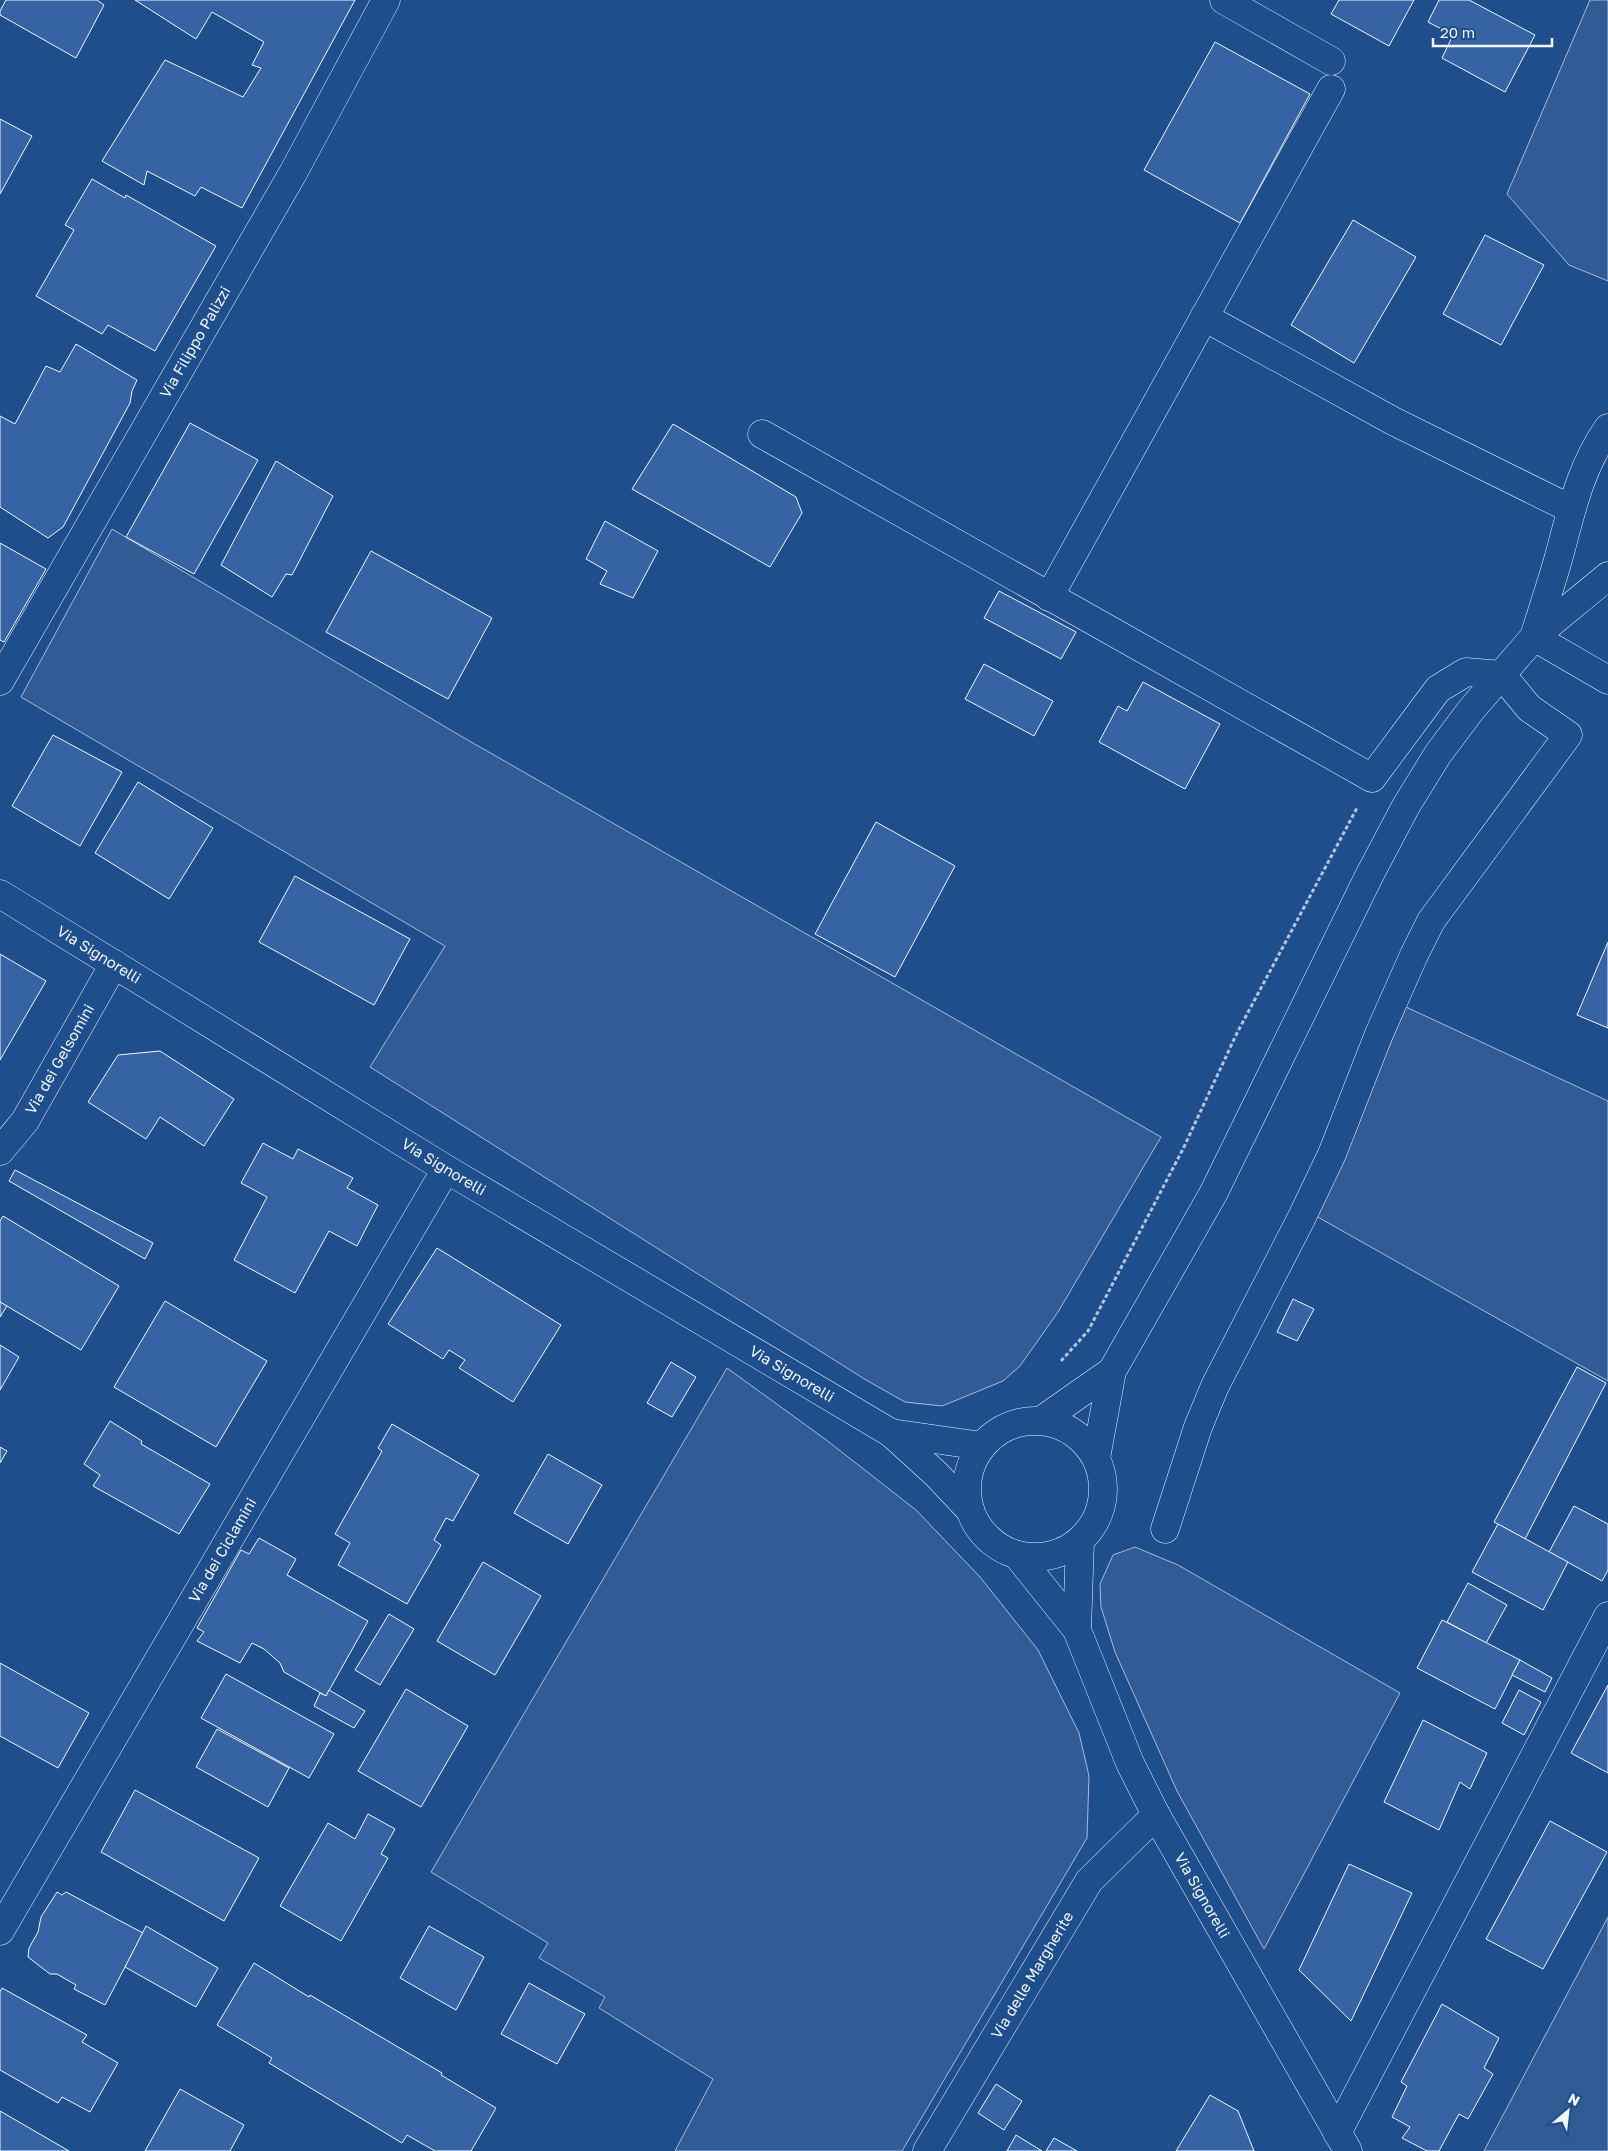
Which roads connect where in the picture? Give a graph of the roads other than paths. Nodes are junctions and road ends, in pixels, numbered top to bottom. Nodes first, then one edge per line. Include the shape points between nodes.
1 (386, 0) edge
2 (1224, 0) edge
3 (1331, 61) dead end
4 (1330, 89) dead end
5 (1204, 317) junction
6 (1608, 428) edge
7 (762, 434) dead end
8 (1571, 509) junction
9 (1608, 576) edge
10 (1049, 597) junction
11 (1534, 637) junction
12 (1502, 674) junction
13 (1608, 680) edge
14 (0, 681) edge
15 (0, 894) edge
16 (114, 964) junction
17 (0, 1150) edge
18 (446, 1168) junction
19 (1112, 1371) junction
20 (1042, 1420) junction
21 (891, 1433) junction
22 (982, 1446) junction
23 (1096, 1458) junction
24 (970, 1510) junction
25 (1166, 1530) dead end
26 (1080, 1541) junction
27 (1017, 1555) junction
28 (1608, 1616) edge
29 (1077, 1630) junction
30 (1156, 1815) junction
31 (0, 1931) edge
32 (1343, 2145) edge
33 (927, 2151) edge

1 - 14 street, Via Filippo Palizzi via 288,182
2 - 3 street
4 - 5 street
5 - 8 street via 1393,421
5 - 10 street
6 - 8 street via 1589,461
7 - 10 street
8 - 11 street
9 - 11 street
10 - 12 street via 1372,778 1438,689 1466,672
11 - 12 street
11 - 13 street
12 - 19 street via 1444,747 1406,806 1213,1194
12 - 25 street via 1529,708 1573,737 1431,921 1379,1034 1332,1154 1302,1219 1215,1386 1198,1427
15 - 16 street, Via Signorelli
16 - 17 street, Via dei Gelsomini via 25,1121
16 - 18 street, Via Signorelli
18 - 21 street, Via Signorelli
18 - 31 street, Via dei Ciclamini
19 - 20 street
19 - 23 street
20 - 22 street via 1019,1422 998,1431
20 - 23 street via 1064,1427 1083,1440
21 - 22 street, Via Signorelli
21 - 24 street, Via Signorelli
22 - 24 street via 970,1466 966,1488
23 - 26 street via 1103,1480 1102,1503 1094,1523
24 - 27 street via 980,1530 996,1545
26 - 27 street via 1061,1552 1039,1557
26 - 29 street, Via Signorelli
27 - 29 street, Via Signorelli
28 - 32 street
29 - 30 street, Via Signorelli via 1130,1763
30 - 32 street, Via Signorelli
30 - 33 street, Via delle Margherite via 1090,1881

